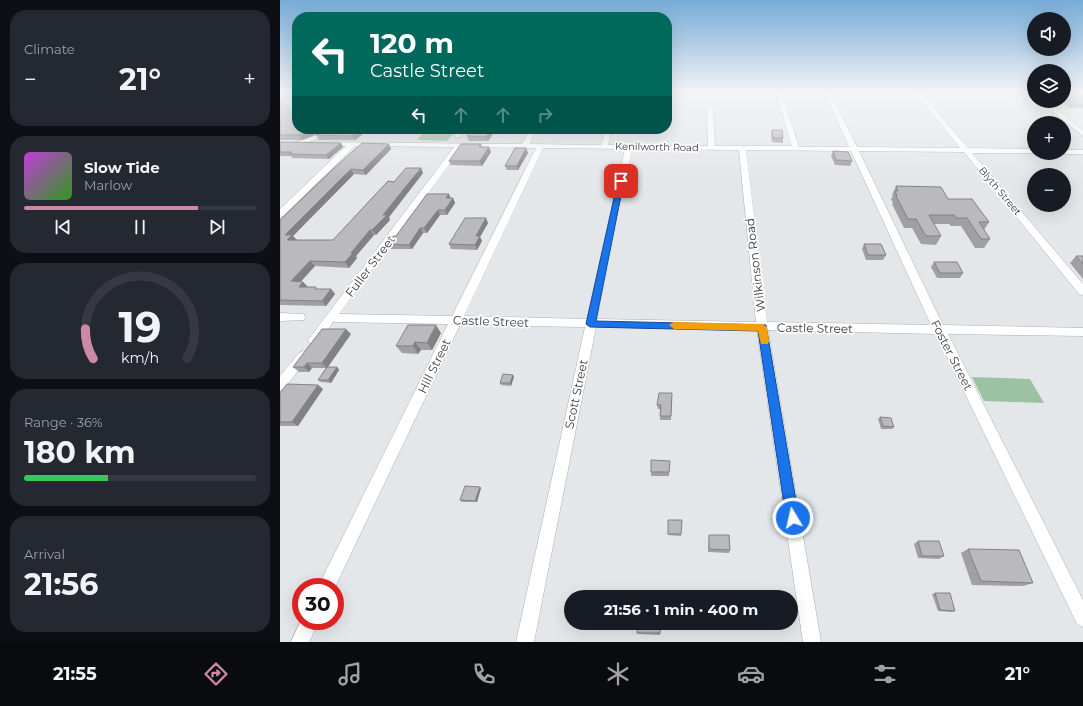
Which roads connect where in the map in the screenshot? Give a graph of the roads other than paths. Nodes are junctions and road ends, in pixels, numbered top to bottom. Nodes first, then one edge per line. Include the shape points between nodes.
1 (711, 121) edge
2 (788, 121) edge
3 (841, 121) edge
4 (942, 121) edge
5 (1067, 121) edge
6 (325, 134) edge
7 (461, 134) edge
8 (531, 134) edge
9 (608, 134) edge
10 (1083, 134) edge
11 (459, 141) junction
12 (286, 144) edge
13 (296, 144) junction
14 (353, 144) junction
15 (525, 146) junction
16 (541, 146) junction
17 (604, 146) junction
18 (629, 147) junction
19 (712, 148) junction
20 (742, 148) junction
21 (796, 148) junction
22 (854, 149) junction
23 (966, 151) junction
24 (1027, 151) edge
25 (1080, 152) edge
26 (1083, 158) edge
27 (280, 214) edge
28 (1083, 291) edge
29 (280, 317) edge
30 (300, 317) dead end
31 (331, 318) junction
32 (456, 320) junction
33 (590, 324) junction
34 (762, 327) junction
35 (940, 329) junction
36 (1083, 332) edge
37 (280, 385) edge
38 (330, 578) edge
39 (1083, 618) edge
40 (306, 630) edge
41 (300, 642) edge
42 (525, 642) edge
43 (812, 642) edge

1 - 19 street
2 - 21 street
3 - 22 street, Foster Street
4 - 23 street, Blyth Street
5 - 10 street
6 - 13 street
7 - 11 street, Fuller Street
8 - 15 street
9 - 17 street
11 - 14 street, Kenilworth Road
11 - 15 street, Kenilworth Road
11 - 31 street, Fuller Street
12 - 13 street, Kenilworth Road
13 - 14 street, Kenilworth Road
14 - 27 street
15 - 16 street, Kenilworth Road
16 - 17 street, Kenilworth Road
16 - 32 street, Hill Street
17 - 18 street, Kenilworth Road
18 - 19 street, Kenilworth Road
18 - 33 street, Scott Street
19 - 20 street, Kenilworth Road
20 - 21 street, Kenilworth Road
20 - 34 street, Wilkinson Road
21 - 22 street, Kenilworth Road
22 - 23 street, Kenilworth Road
22 - 35 street, Foster Street
23 - 24 street, Kenilworth Road
23 - 28 street, Blyth Street
25 - 26 street
29 - 30 street
31 - 32 street, Castle Street
31 - 37 street, Fuller Street
32 - 33 street, Castle Street
32 - 38 street, Hill Street
33 - 34 street, Castle Street
33 - 42 street, Scott Street
34 - 35 street, Castle Street
34 - 43 street, Wilkinson Road
35 - 36 street, Castle Street
35 - 39 street, Foster Street
40 - 41 street

